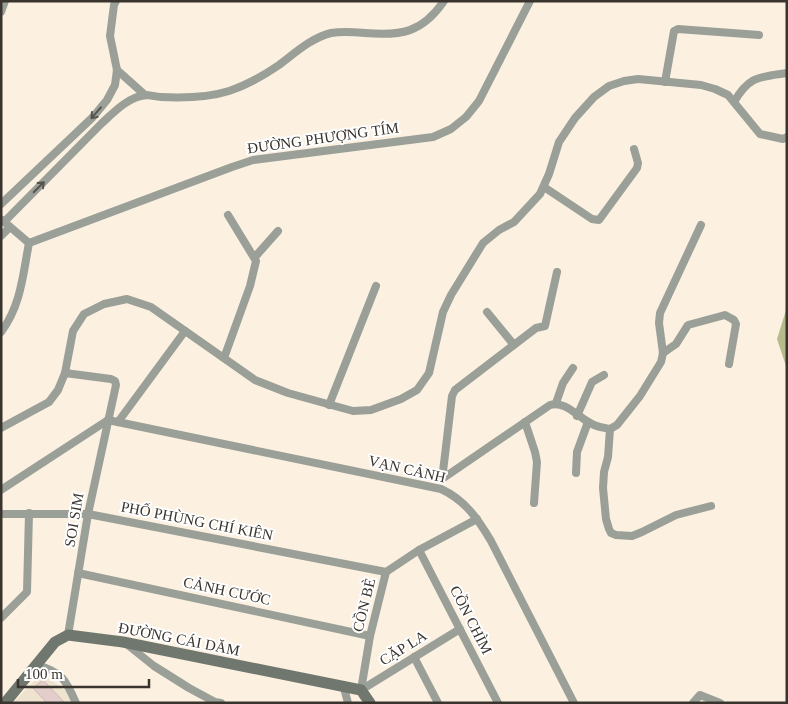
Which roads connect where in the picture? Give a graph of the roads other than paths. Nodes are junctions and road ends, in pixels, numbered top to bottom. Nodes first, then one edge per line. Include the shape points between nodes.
1 (5, 1) edge
2 (116, 1) edge
3 (444, 1) edge
4 (530, 1) edge
5 (1, 12) edge
6 (759, 35) dead end
7 (117, 70) junction
8 (787, 73) edge
9 (665, 82) junction
10 (146, 96) junction
11 (734, 102) junction
12 (787, 137) edge
13 (634, 149) dead end
14 (544, 187) junction
15 (1, 204) edge
16 (228, 215) dead end
17 (5, 223) edge
18 (701, 225) dead end
19 (278, 231) dead end
20 (1, 236) edge
21 (29, 243) junction
22 (255, 257) junction
23 (557, 272) dead end
24 (376, 286) dead end
25 (487, 312) dead end
26 (185, 331) junction
27 (1, 332) edge
28 (514, 345) junction
29 (663, 353) junction
30 (224, 358) junction
31 (730, 364) dead end
32 (573, 368) dead end
33 (65, 373) junction
34 (604, 375) dead end
35 (556, 403) junction
36 (329, 405) junction
37 (577, 416) junction
38 (108, 420) junction
39 (118, 422) junction
40 (525, 422) junction
41 (588, 422) junction
42 (1, 428) edge
43 (610, 429) junction
44 (576, 473) dead end
45 (442, 479) junction
46 (441, 489) junction
47 (1, 490) edge
48 (534, 503) dead end
49 (711, 506) dead end
50 (29, 513) junction
51 (1, 514) edge
52 (88, 514) junction
53 (477, 519) junction
54 (419, 550) junction
55 (386, 572) junction
56 (78, 573) junction
57 (1, 618) edge
58 (460, 629) junction
59 (68, 635) junction
60 (370, 636) junction
61 (123, 642) junction
62 (414, 658) junction
63 (37, 664) junction
64 (344, 688) junction
65 (361, 690) junction
66 (4, 703) edge
67 (76, 703) edge
68 (221, 703) edge
69 (348, 703) edge
70 (370, 703) edge
71 (438, 703) edge
72 (498, 703) edge
73 (574, 703) edge
74 (693, 703) edge
75 (720, 703) edge

1 - 5 street
2 - 7 street via 110,36
3 - 10 street via 423,24 409,31 392,35 331,33 317,38 263,76 228,91 211,96
4 - 21 street, ĐƯỜNG PHƯỢNG TÍM via 479,101 451,129 433,137 253,160
6 - 9 street via 674,31
7 - 10 street
7 -> 15 street via 115,85 93,117
8 - 11 street via 754,79 746,84
9 - 11 street via 715,88
9 - 14 street via 624,81 609,86 594,97 559,142
17 -> 10 street via 115,110
11 - 12 street via 760,134
13 - 14 street via 637,168 599,220 592,219
14 - 36 street via 514,222 483,243 443,312 429,373 417,390 371,410 353,411
16 - 22 street
17 - 20 street
17 - 21 street
18 - 29 street via 660,313
19 - 22 street
21 - 27 street via 18,301
22 - 30 street via 256,266
23 - 28 street via 546,325 536,328
24 - 36 street
25 - 28 street
26 - 30 street
26 - 33 street via 150,306 127,299 104,304 84,314 73,330
26 - 39 street
28 - 45 street via 455,390
29 - 31 street via 676,344 688,326 725,315 736,324
29 - 43 street via 640,396
30 - 36 street via 255,380
32 - 35 street
33 - 38 street, SOI SIM via 115,381
33 - 42 street via 49,402
34 - 37 street via 592,382
35 - 37 street
35 - 40 street
37 - 41 street
38 - 39 street
38 - 47 street
38 - 52 street, SOI SIM
39 - 46 street, VẠN CẢNH
40 - 45 street
40 - 48 street via 537,462
41 - 43 street
41 - 44 street via 578,452
43 - 49 street via 603,488 606,520 612,533 632,536 676,515
45 - 46 street
46 - 53 street, VẠN CẢNH via 453,495
50 - 51 street, PHỐ PHÙNG CHÍ KIÊN
50 - 52 street, PHỐ PHÙNG CHÍ KIÊN
50 - 57 street via 27,592
52 - 55 street, PHỐ PHÙNG CHÍ KIÊN
52 - 56 street, SOI SIM
53 - 54 street, CỒN BÈ
53 - 73 street, VẠN CẢNH
54 - 55 street, CỒN BÈ
54 - 58 street, CỒN CHÌM
55 - 60 street, CỒN BÈ
56 - 59 street, SOI SIM
56 - 60 street, CẢNH CƯỚC
58 - 62 street, CẶP LA
58 - 72 street, CỒN CHÌM
59 - 61 street, ĐƯỜNG CÁI DĂM
59 - 63 street via 55,642
60 - 65 street, CỒN BÈ
61 - 64 street, ĐƯỜNG CÁI DĂM
61 - 68 street via 154,666
62 - 65 street, CẶP LA
62 - 71 street
63 - 66 street
63 - 67 street via 53,670 65,680
64 - 65 street, ĐƯỜNG CÁI DĂM
64 - 69 street
65 - 70 street
74 - 75 street via 700,696

